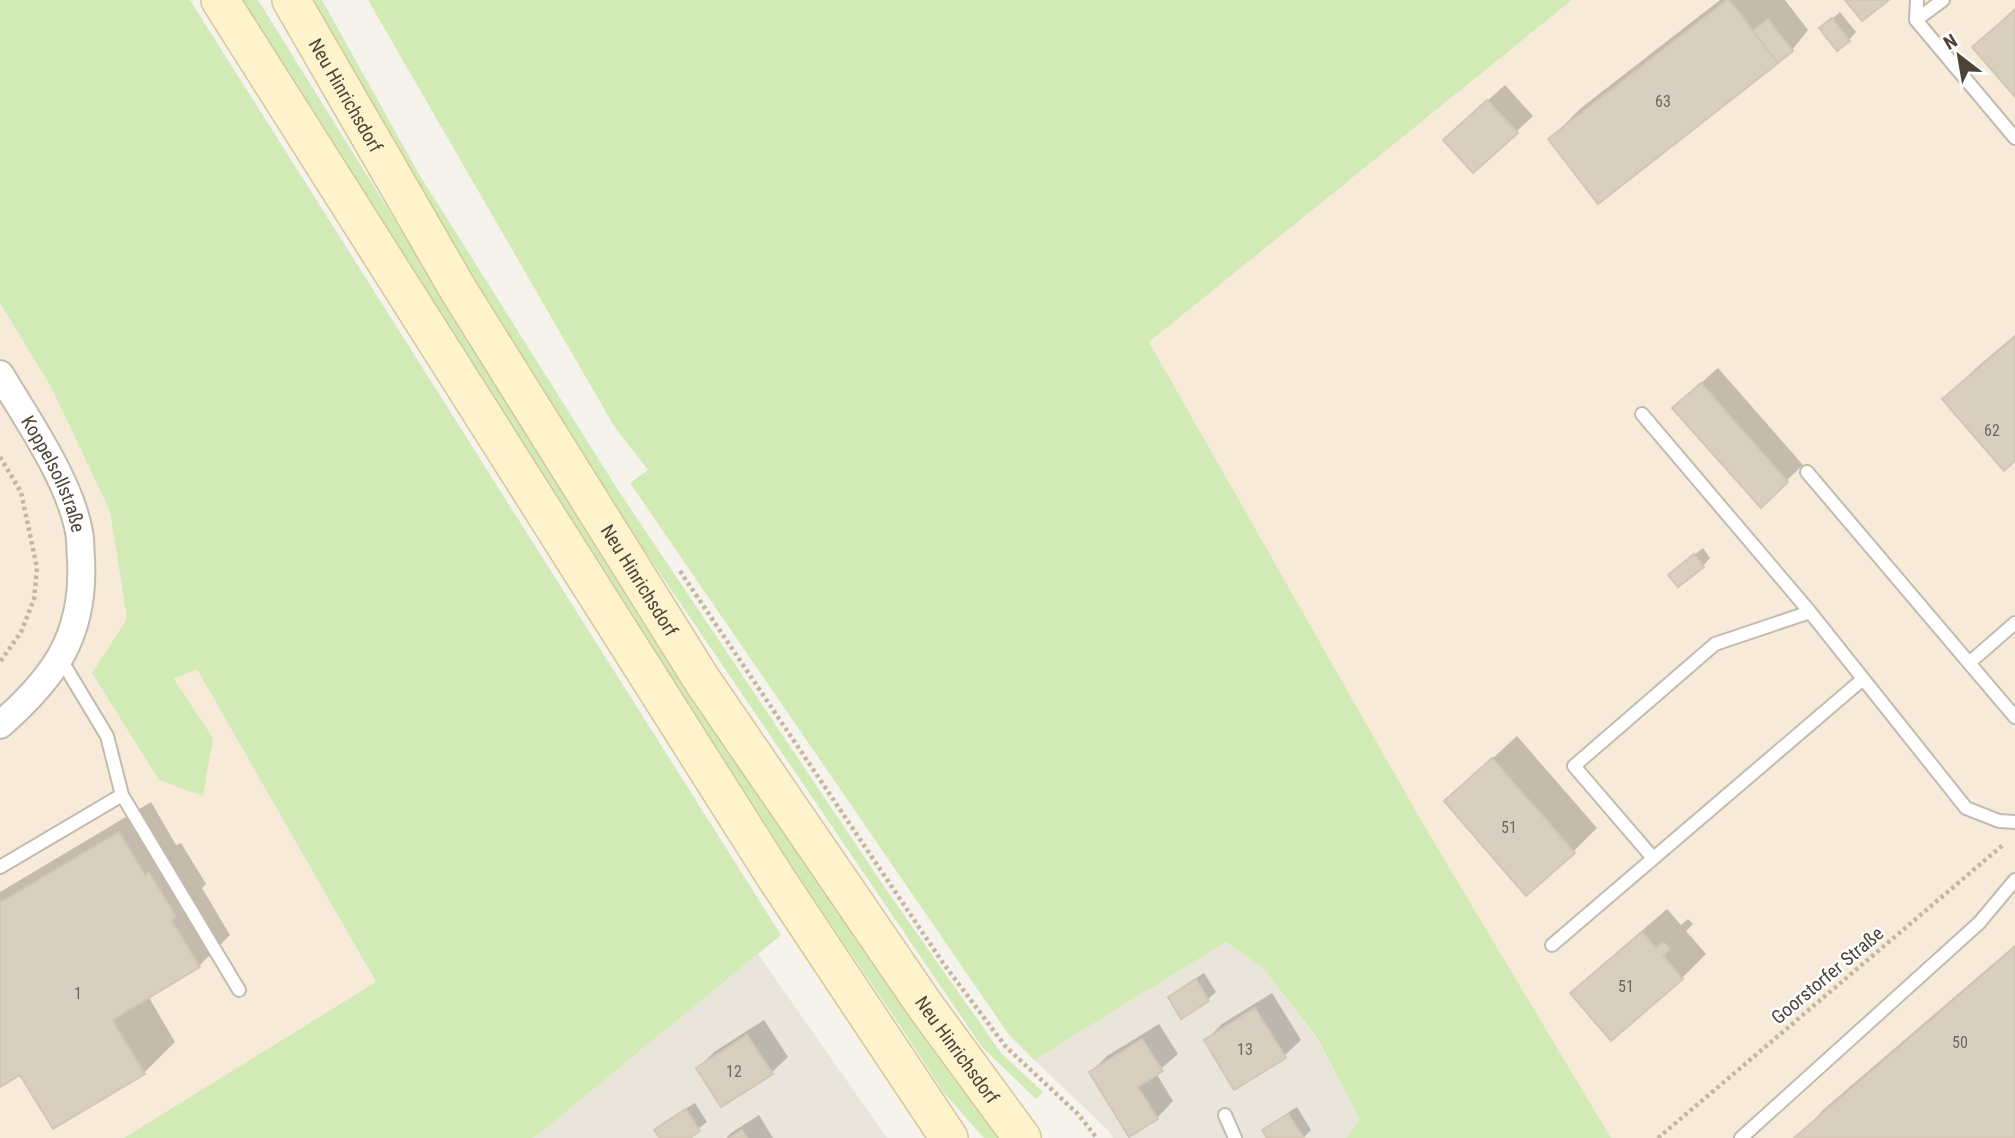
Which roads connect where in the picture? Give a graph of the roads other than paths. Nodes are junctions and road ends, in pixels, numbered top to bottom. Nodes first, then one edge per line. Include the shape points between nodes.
1 (220, 0) edge
2 (291, 0) edge
3 (1917, 0) edge
4 (1943, 0) edge
5 (1916, 20) junction
6 (2015, 138) edge
7 (0, 374) edge
8 (1642, 414) dead end
9 (1807, 472) dead end
10 (1811, 612) junction
11 (2015, 624) edge
12 (60, 658) junction
13 (1969, 663) junction
14 (1863, 679) junction
15 (2015, 717) edge
16 (0, 725) edge
17 (122, 795) junction
18 (2015, 822) edge
19 (1653, 858) junction
20 (0, 867) edge
21 (2015, 880) edge
22 (1552, 945) dead end
23 (239, 990) dead end
24 (1225, 1115) dead end
25 (949, 1138) edge
26 (1022, 1138) edge
27 (1235, 1138) edge
28 (1741, 1138) edge

1 - 25 main road via 769,866
2 - 26 main road, Neu Hinrichsdorf via 459,290 702,680 926,1007
3 - 5 lane
4 - 5 lane
5 - 6 lane
7 - 12 street, Koppelsollstraße via 64,489 79,532 82,582 74,632
8 - 10 lane
9 - 13 lane
10 - 14 lane
10 - 19 lane via 1715,644 1574,766
11 - 13 lane
12 - 16 street, Koppelsollstraße via 24,704
12 - 17 lane via 107,736
13 - 15 lane
14 - 18 lane via 1966,808 1998,821
14 - 19 lane
17 - 20 lane
17 - 23 lane
19 - 22 lane
21 - 28 lane via 1979,923
24 - 27 lane

